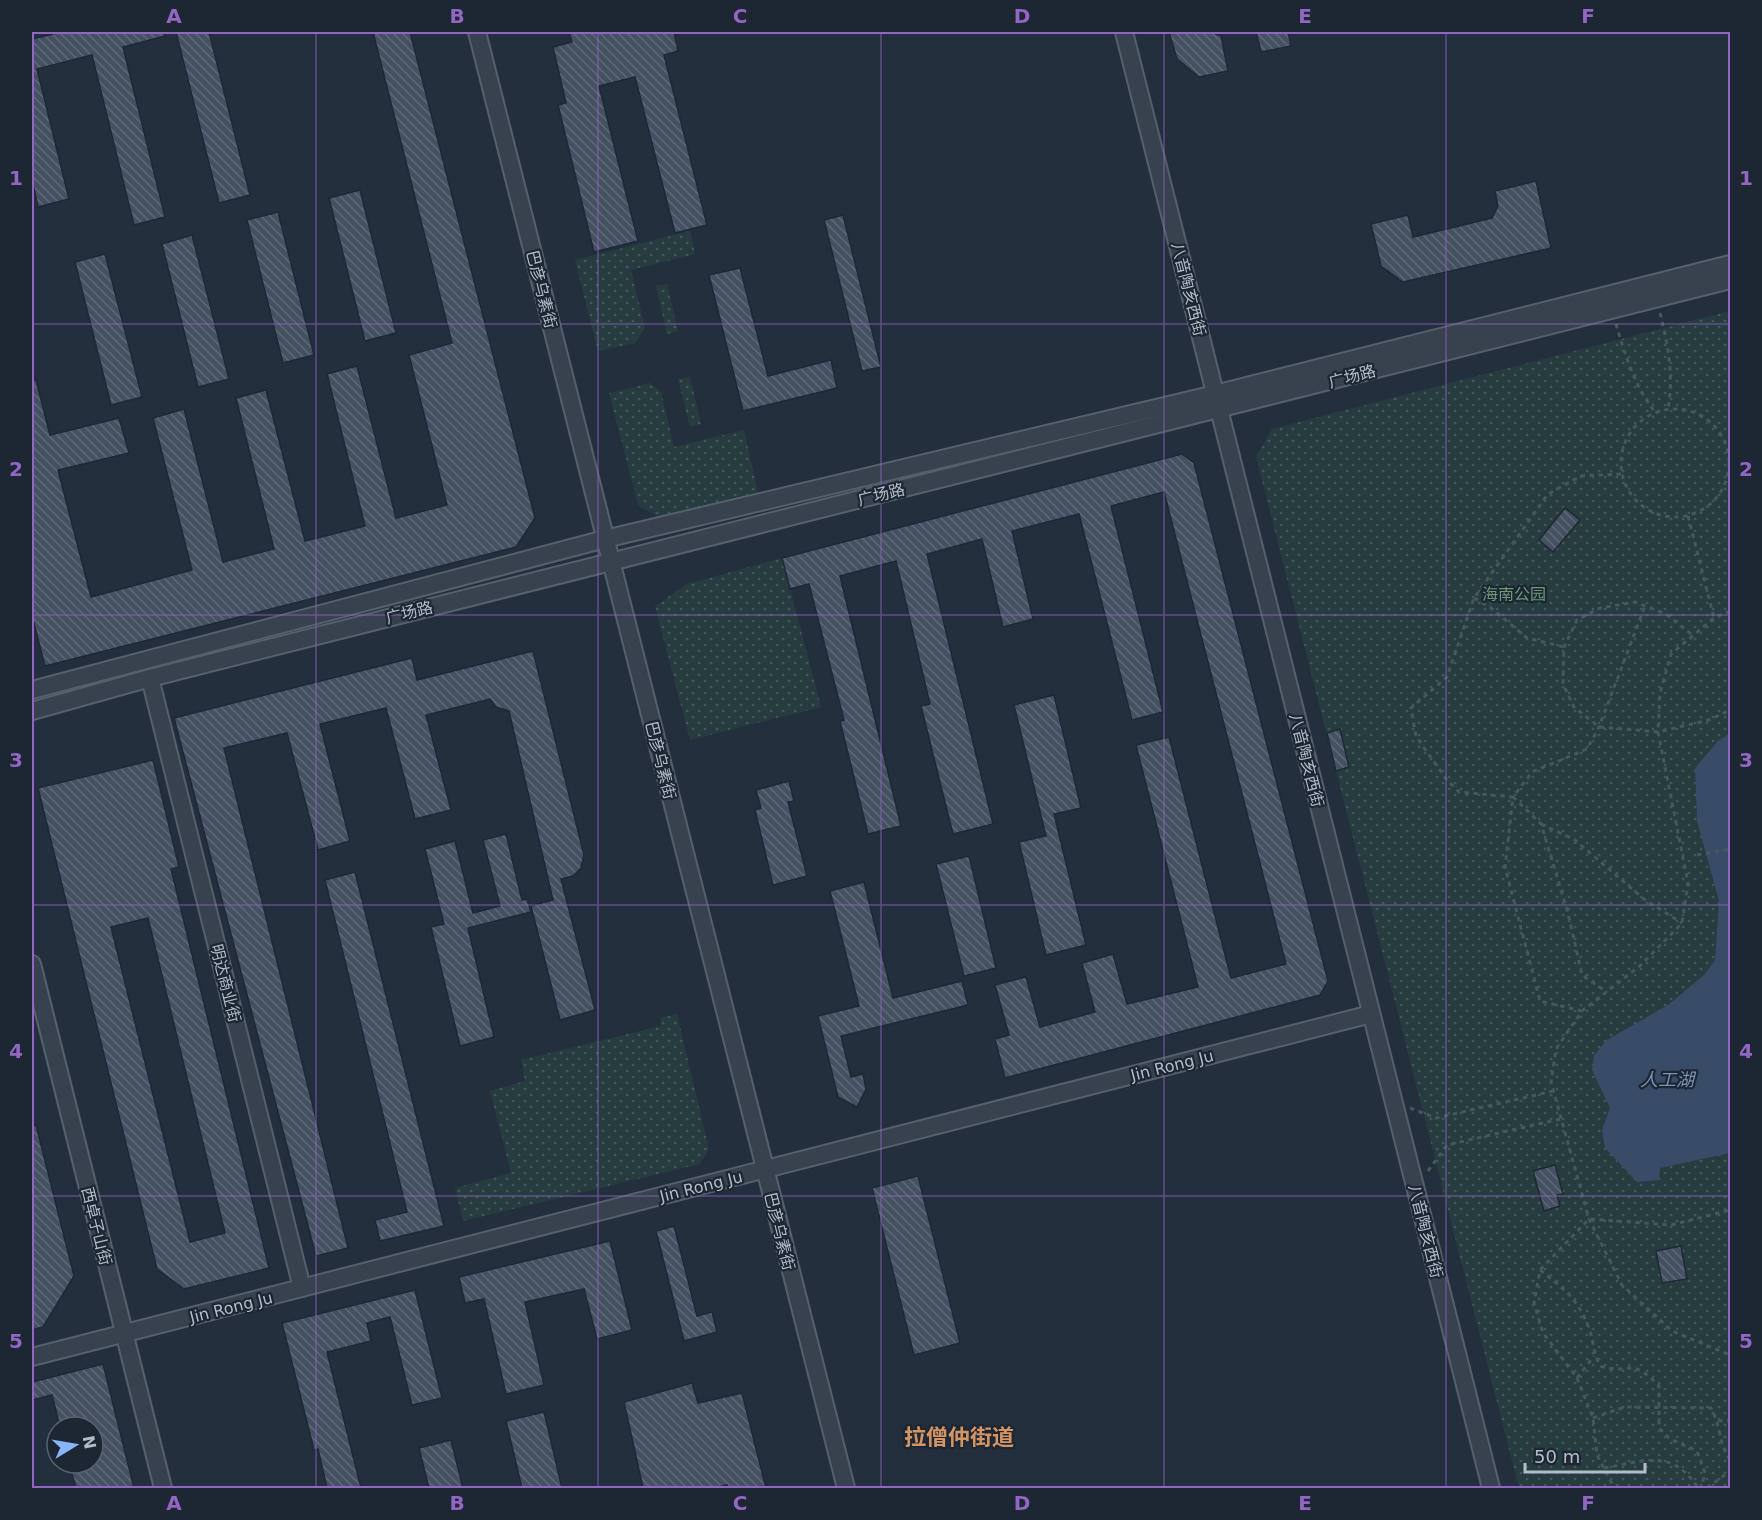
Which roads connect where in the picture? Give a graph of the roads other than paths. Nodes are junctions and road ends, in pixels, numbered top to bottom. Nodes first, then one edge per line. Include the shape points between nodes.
1 (468, 32) edge
2 (477, 32) edge
3 (1124, 32) edge
4 (1731, 264) edge
5 (1731, 280) edge
6 (1215, 394) junction
7 (1219, 411) junction
8 (601, 540) junction
9 (606, 562) junction
10 (150, 678) junction
11 (32, 690) edge
12 (32, 711) edge
13 (32, 964) edge
14 (1371, 1014) junction
15 (761, 1171) junction
16 (302, 1288) junction
17 (125, 1334) junction
18 (32, 1357) edge
19 (164, 1488) edge
20 (837, 1488) edge
21 (846, 1488) edge
22 (1491, 1488) edge

1 - 8 street, 巴彦乌素街
2 - 8 street, 巴彦乌素街
3 - 6 street, 八音陶亥西街
4 - 6 street, 广场路
5 - 7 street, 广场路
6 - 7 street, 八音陶亥西街
6 - 8 street, 广场路
7 - 9 street, 广场路
7 - 14 street, 八音陶亥西街
8 - 9 street, 巴彦乌素街
8 - 11 street, 广场路
9 - 10 street, 广场路
9 - 15 street, 巴彦乌素街
10 - 12 street, 广场路
10 - 16 street, 明达商业街
13 - 17 street, 西卓子山街
14 - 15 street, Jin Rong Ju
14 - 22 street, 八音陶亥西街
15 - 16 street, Jin Rong Ju
15 - 20 street, 巴彦乌素街
15 - 21 street, 巴彦乌素街
16 - 17 street, Jin Rong Ju
17 - 18 street, Jin Rong Ju
17 - 19 street, 西卓子山街

